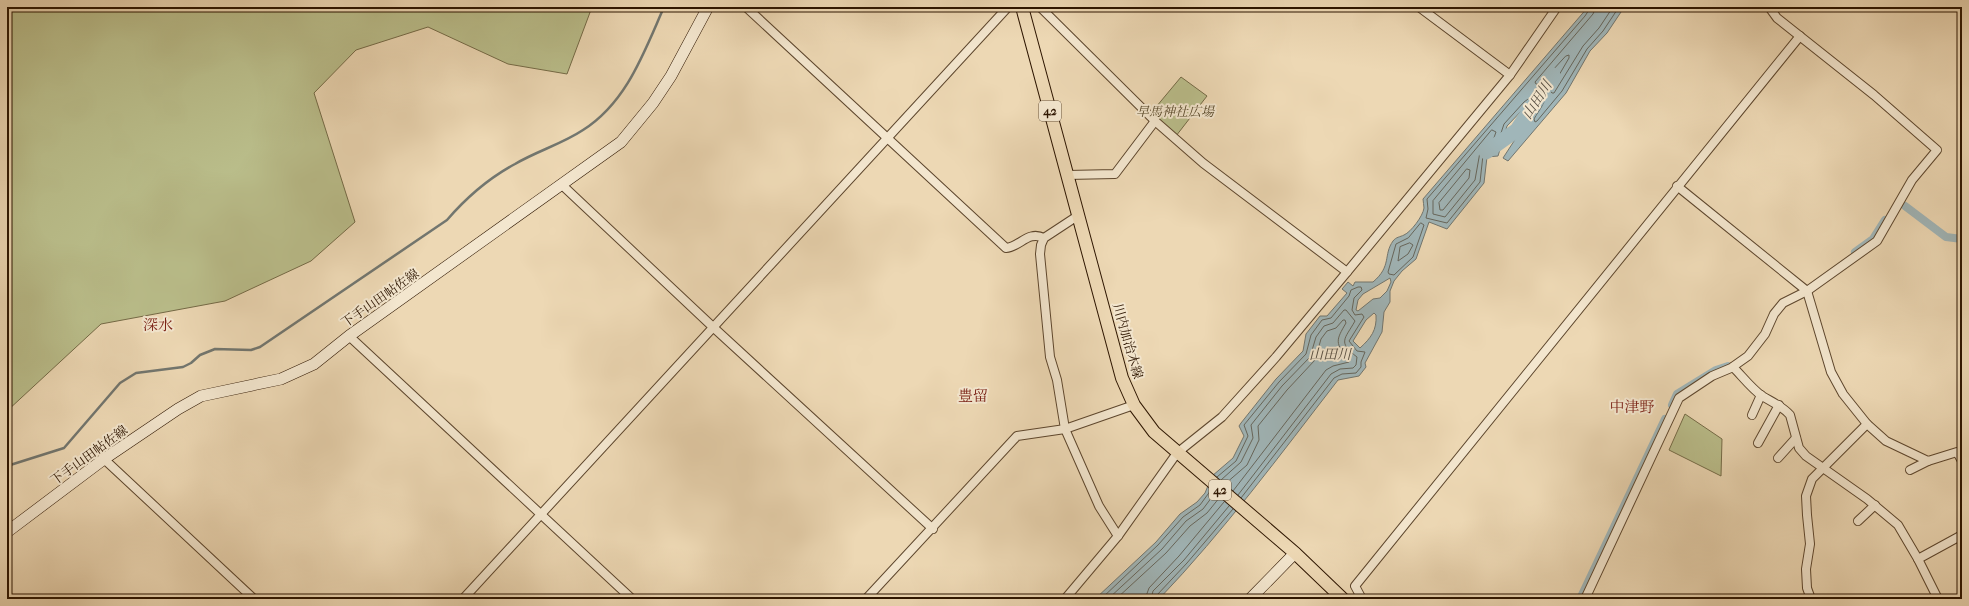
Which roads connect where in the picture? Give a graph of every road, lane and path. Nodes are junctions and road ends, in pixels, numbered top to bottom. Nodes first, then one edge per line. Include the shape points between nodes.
1 (708, 7) edge
2 (746, 7) edge
3 (1008, 7) edge
4 (1022, 7) edge
5 (1040, 7) edge
6 (1419, 7) edge
7 (1557, 7) edge
8 (1769, 7) edge
9 (1800, 36) junction
10 (1510, 75) junction
11 (1155, 121) junction
12 (888, 137) junction
13 (1067, 175) junction
14 (561, 184) junction
15 (1677, 186) junction
16 (1079, 215) junction
17 (1044, 238) junction
18 (1347, 272) junction
19 (1807, 291) junction
20 (714, 328) junction
21 (349, 336) junction
22 (1733, 367) junction
23 (1761, 395) junction
24 (1134, 405) junction
25 (1778, 405) junction
26 (1752, 415) dead end
27 (1867, 424) junction
28 (1065, 430) junction
29 (1796, 438) junction
30 (1758, 443) dead end
31 (1179, 455) junction
32 (1778, 458) dead end
33 (104, 460) junction
34 (1928, 461) junction
35 (1962, 461) edge
36 (1823, 468) junction
37 (1910, 470) dead end
38 (1874, 505) junction
39 (542, 514) junction
40 (1858, 521) dead end
41 (933, 529) junction
42 (7, 532) edge
43 (1962, 535) edge
44 (1118, 536) junction
45 (1295, 553) junction
46 (1918, 560) junction
47 (254, 599) edge
48 (463, 599) edge
49 (632, 599) edge
50 (866, 599) edge
51 (1065, 599) edge
52 (1250, 599) edge
53 (1343, 599) edge
54 (1362, 599) edge
55 (1585, 599) edge
56 (1811, 599) edge
57 (1938, 599) edge

1 - 14 main road, 下手山田帖佐線 via 671,76 636,125 621,142
2 - 12 street
3 - 12 street
4 - 13 main road, 川内加治木線 / 42
5 - 11 street
6 - 10 street
7 - 10 street
8 - 9 street via 1777,18
9 - 15 street
9 - 19 street via 1937,150 1912,180 1877,241
10 - 18 street
11 - 13 street via 1115,174
11 - 18 street via 1203,164
12 - 17 street via 1006,248 1029,236
12 - 20 street
13 - 16 main road, 川内加治木線 / 42
14 - 20 street
14 - 21 main road, 下手山田帖佐線
15 - 19 street
15 - 54 street via 1355,586
16 - 17 street
16 - 24 main road, 川内加治木線 / 42 via 1122,378
17 - 28 street via 1040,254 1050,358 1057,380
18 - 31 street via 1222,417
19 - 22 street via 1778,308 1754,351
19 - 27 street via 1831,372 1843,394
20 - 39 street
20 - 41 street
21 - 33 main road, 下手山田帖佐線 via 314,364 281,380 200,396
21 - 39 street
22 - 23 street
22 - 55 street via 1712,376 1679,398
23 - 25 street
23 - 26 street
24 - 28 street
24 - 31 main road, 川内加治木線 / 42 via 1154,432
25 - 29 street via 1790,416
25 - 30 street
27 - 34 street via 1886,442
27 - 36 street
28 - 41 street via 1017,436
28 - 44 street via 1099,506
29 - 32 street
29 - 36 street via 1799,448 1806,456
31 - 44 street
31 - 45 main road, 川内加治木線 / 42
33 - 42 main road, 下手山田帖佐線
33 - 47 street
34 - 35 street via 1957,452
34 - 37 street
36 - 38 street
36 - 56 street via 1812,479 1806,496 1810,544 1806,569
38 - 40 street
38 - 46 street via 1898,526
39 - 48 street
39 - 49 street
41 - 50 street
43 - 46 street
44 - 51 street
45 - 52 main road
45 - 53 main road, 川内加治木線 / 42
46 - 57 street

